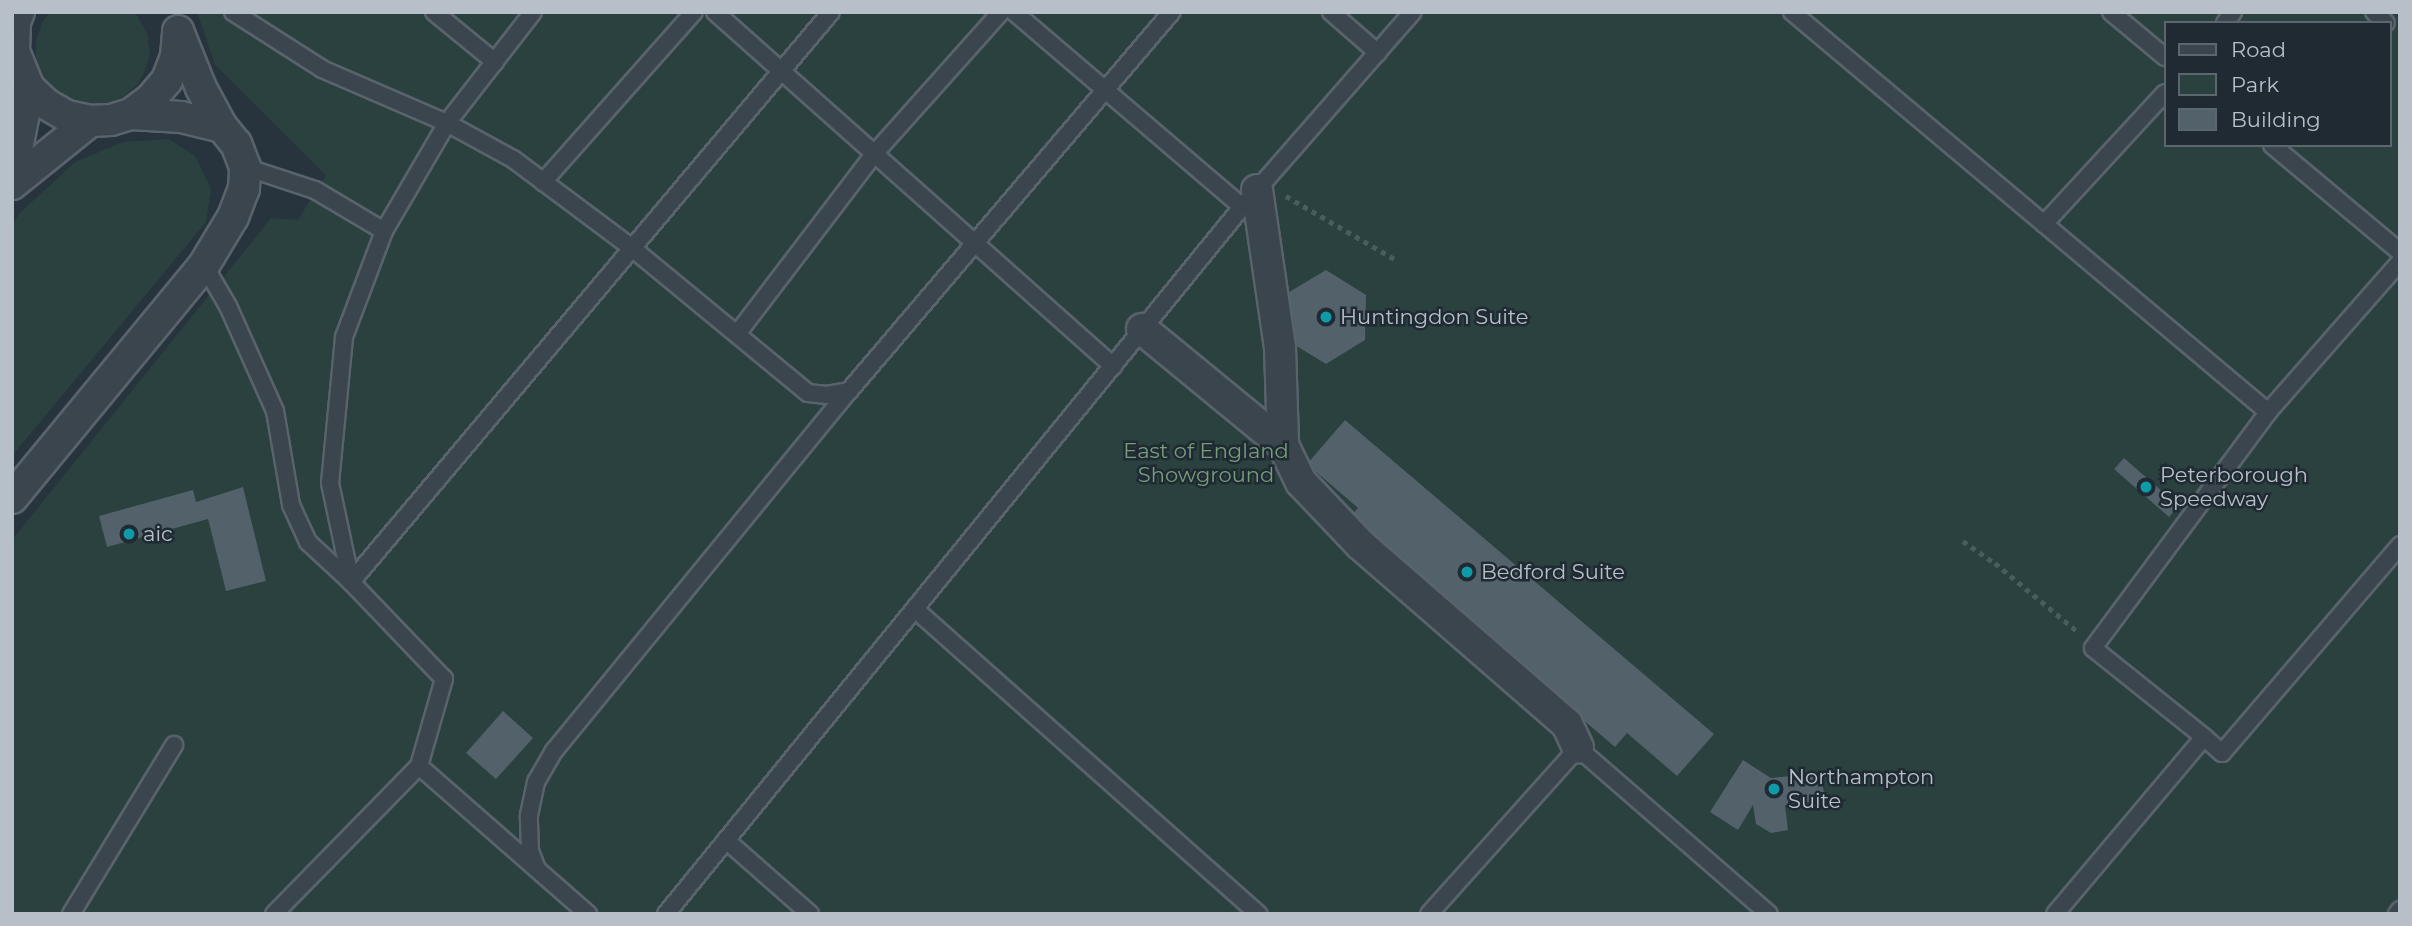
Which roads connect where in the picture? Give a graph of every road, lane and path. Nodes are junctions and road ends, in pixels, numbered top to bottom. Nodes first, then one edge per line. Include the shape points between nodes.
1 (19, 12) edge
2 (233, 12) edge
3 (434, 12) edge
4 (533, 12) edge
5 (694, 12) edge
6 (715, 12) edge
7 (831, 12) edge
8 (1001, 12) edge
9 (1014, 12) edge
10 (1172, 12) edge
11 (1331, 12) edge
12 (1413, 12) edge
13 (1792, 12) edge
14 (2111, 12) edge
15 (176, 22) edge
16 (13, 49) edge
17 (1378, 53) junction
18 (2164, 56) edge
19 (495, 62) junction
20 (781, 71) junction
21 (29, 88) junction
22 (1105, 90) junction
23 (2164, 94) edge
24 (131, 114) junction
25 (90, 121) junction
26 (447, 123) junction
27 (222, 127) junction
28 (2274, 147) edge
29 (874, 154) junction
30 (245, 167) junction
31 (12, 174) edge
32 (543, 182) junction
33 (12, 184) edge
34 (1249, 199) junction
35 (2044, 224) junction
36 (384, 231) junction
37 (975, 243) junction
38 (632, 248) junction
39 (2400, 252) edge
40 (1398, 261) dead end
41 (2400, 262) edge
42 (204, 265) junction
43 (1142, 329) junction
44 (737, 334) junction
45 (1113, 366) junction
46 (849, 390) junction
47 (808, 393) junction
48 (2268, 412) junction
49 (814, 434) junction
50 (1283, 445) junction
51 (12, 498) edge
52 (1963, 541) dead end
53 (2400, 545) edge
54 (351, 582) junction
55 (916, 610) junction
56 (2094, 648) junction
57 (2204, 737) junction
58 (174, 745) dead end
59 (1578, 748) junction
60 (419, 766) junction
61 (726, 840) junction
62 (537, 869) junction
63 (71, 914) edge
64 (274, 914) edge
65 (589, 914) edge
66 (666, 914) edge
67 (810, 914) edge
68 (1259, 914) edge
69 (1429, 914) edge
70 (1769, 914) edge
71 (2055, 914) edge

1 - 16 street
2 - 26 lane via 322,69
3 - 19 lane
4 - 19 lane
5 - 32 lane
6 - 20 lane
7 - 20 lane
8 - 29 lane
9 - 22 lane
10 - 22 lane
11 - 17 lane
12 - 17 lane
13 - 35 lane
14 - 18 lane
15 - 24 street via 176,56 167,80
15 - 27 street via 201,88
16 - 21 street
17 - 34 lane
19 - 26 lane
20 - 29 lane
20 - 38 lane
21 - 25 street via 56,110
21 - 31 street
22 - 34 lane
22 - 37 lane
23 - 35 lane
24 - 25 street
24 - 27 street via 181,117
25 - 33 street
26 - 32 lane via 513,159
26 - 36 lane
27 - 30 street via 236,144
28 - 39 lane
29 - 37 lane
29 - 44 lane
30 - 36 lane via 315,190
30 - 42 street via 244,189 233,217
32 - 38 lane
34 - 40 path via 1279,192
34 - 43 lane
34 - 50 street via 1280,347
35 - 48 lane
36 - 54 lane via 344,337 330,483
37 - 45 lane
37 - 46 lane
38 - 44 lane
38 - 54 lane
41 - 48 lane
42 - 51 street
42 - 54 lane via 228,306 275,411 290,505 307,542
43 - 45 lane
43 - 50 street
44 - 47 lane
45 - 55 lane
46 - 47 lane
46 - 49 lane
47 - 49 lane via 818,422
48 - 56 lane
49 - 62 lane via 554,751 536,782 529,815 530,851
50 - 59 street via 1301,482 1361,545 1567,724
52 - 56 path
53 - 57 lane via 2222,753
54 - 60 lane via 444,679
55 - 61 lane
55 - 68 lane
56 - 57 lane
57 - 71 lane
58 - 63 lane
59 - 69 lane
59 - 70 lane
60 - 62 lane
60 - 64 lane
61 - 66 lane
61 - 67 lane
62 - 65 lane

